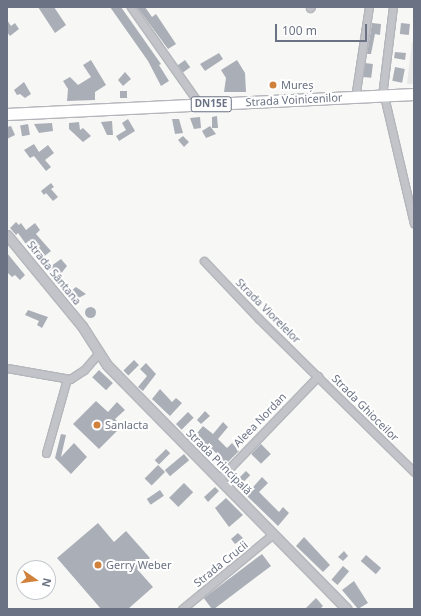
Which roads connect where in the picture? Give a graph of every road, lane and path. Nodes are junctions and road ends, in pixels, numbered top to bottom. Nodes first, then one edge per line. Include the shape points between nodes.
1 (131, 7) edge
2 (369, 7) edge
3 (393, 7) edge
4 (414, 94) edge
5 (383, 96) junction
6 (356, 98) junction
7 (200, 105) junction
8 (7, 114) edge
9 (414, 224) edge
10 (7, 235) edge
11 (204, 261) dead end
12 (82, 326) joint
13 (99, 353) junction
14 (7, 368) edge
15 (318, 376) junction
16 (67, 379) junction
17 (46, 454) dead end
18 (414, 472) edge
19 (219, 479) junction
20 (273, 534) junction
21 (182, 609) edge
22 (347, 609) edge

1 - 7 street
2 - 6 street
3 - 5 street
4 - 5 main road, Strada Voinicenilor / DN15E
5 - 6 main road, Strada Voinicenilor / DN15E
5 - 9 street
6 - 7 main road, Strada Voinicenilor / DN15E
7 - 8 main road, Strada Voinicenilor / DN15E
10 - 12 street, Strada Sântana
11 - 15 street, Strada Viorelelor
12 - 13 street, Strada Principală
13 - 16 street via 84,370
13 - 19 street, Strada Principală via 107,365
14 - 16 street
15 - 18 street, Strada Ghioceilor
15 - 19 street, Aleea Nordan
16 - 17 street
19 - 20 street, Strada Principală
20 - 21 street, Strada Crucii
20 - 22 street, Strada Principală

